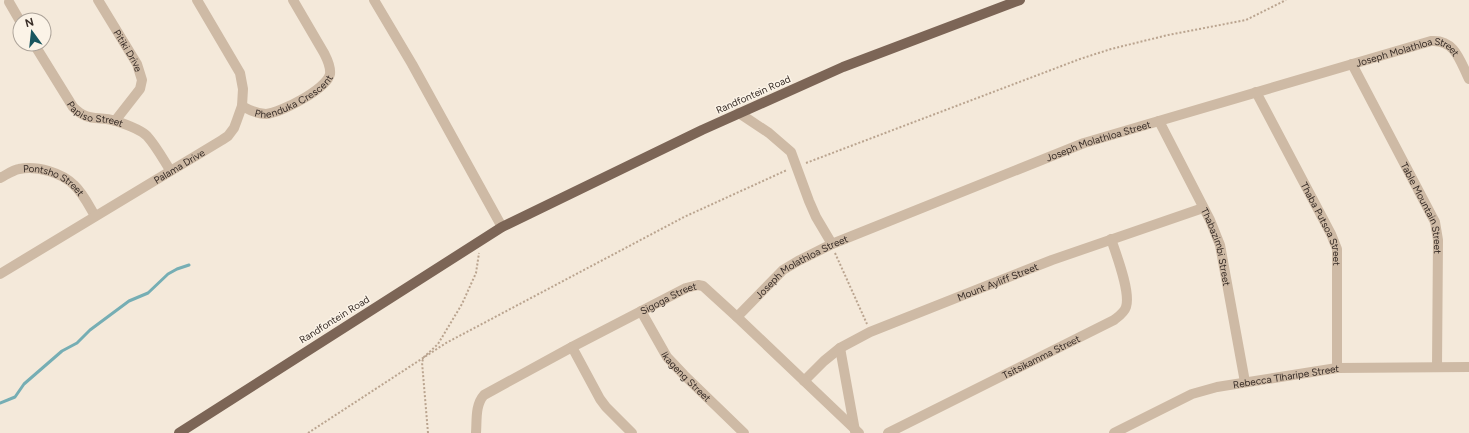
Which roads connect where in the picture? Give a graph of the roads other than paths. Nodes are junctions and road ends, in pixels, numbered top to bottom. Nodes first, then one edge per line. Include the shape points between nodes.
1 (98, 0) edge
2 (197, 0) edge
3 (293, 0) edge
4 (374, 0) edge
5 (1020, 0) edge
6 (7, 3) edge
7 (14, 12) edge
8 (39, 52) edge
9 (1352, 64) junction
10 (1469, 79) edge
11 (1256, 92) junction
12 (242, 106) junction
13 (739, 113) junction
14 (115, 121) junction
15 (1159, 121) junction
16 (170, 170) junction
17 (0, 178) edge
18 (1203, 208) junction
19 (95, 216) junction
20 (502, 227) junction
21 (1112, 239) junction
22 (832, 244) junction
23 (0, 274) edge
24 (641, 311) junction
25 (737, 317) junction
26 (572, 347) junction
27 (840, 348) junction
28 (1437, 367) junction
29 (1469, 367) edge
30 (1337, 368) junction
31 (804, 381) junction
32 (1245, 382) junction
33 (857, 432) edge
34 (1116, 432) edge
35 (179, 433) edge
36 (476, 433) edge
37 (632, 433) edge
38 (744, 433) edge
39 (888, 433) edge

1 - 14 street, Pitiki Drive via 138,64 142,80 140,89
2 - 12 street, Palama Drive via 240,73 243,89
3 - 12 street, Phenduka Crescent via 328,61 330,75 323,85 273,113 260,114
4 - 20 street
5 - 13 main road, Randfontein Road via 843,67
6 - 7 street
8 - 14 street, Papiso Street via 79,113 85,117
9 - 10 street, Joseph Molathloa Street via 1431,41 1439,41 1454,51
9 - 11 street, Joseph Molathloa Street
9 - 28 street, Table Mountain Street via 1434,222 1438,240
11 - 15 street, Joseph Molathloa Street
11 - 30 street, Thaba Putsoa Street via 1337,249
12 - 16 street, Palama Drive via 234,128 228,136
13 - 20 main road, Randfontein Road
13 - 22 street via 756,123 787,148 794,157 814,212
14 - 16 street, Papiso Street via 147,136
15 - 18 street, Thabazimbi Street
15 - 22 street, Joseph Molathloa Street via 1084,143
16 - 19 street, Palama Drive
17 - 19 street, Pontsho Street via 25,168 57,174 74,185
18 - 21 street, Mount Ayliff Street
18 - 32 street, Thabazimbi Street via 1220,245
19 - 23 street, Palama Drive
20 - 35 main road, Randfontein Road
21 - 27 street, Mount Ayliff Street via 870,332
21 - 39 street, Tsitsikamma Street via 1127,291 1127,306 1123,314
22 - 25 street, Joseph Molathloa Street via 783,270
24 - 25 street, Sigoga Street via 686,288 698,285
24 - 26 street, Sigoga Street
24 - 38 street, Ikageng Street via 667,357
25 - 31 street, Sigoga Street
26 - 36 street, Sigoga Street via 484,395 478,406
26 - 37 street via 600,399
27 - 31 street, Mount Ayliff Street
27 - 33 street
28 - 29 street, Rebecca Tlharipe Street
28 - 30 street, Rebecca Tlharipe Street
30 - 32 street, Rebecca Tlharipe Street
31 - 33 street, Sigoga Street
32 - 34 street, Rebecca Tlharipe Street via 1201,390

